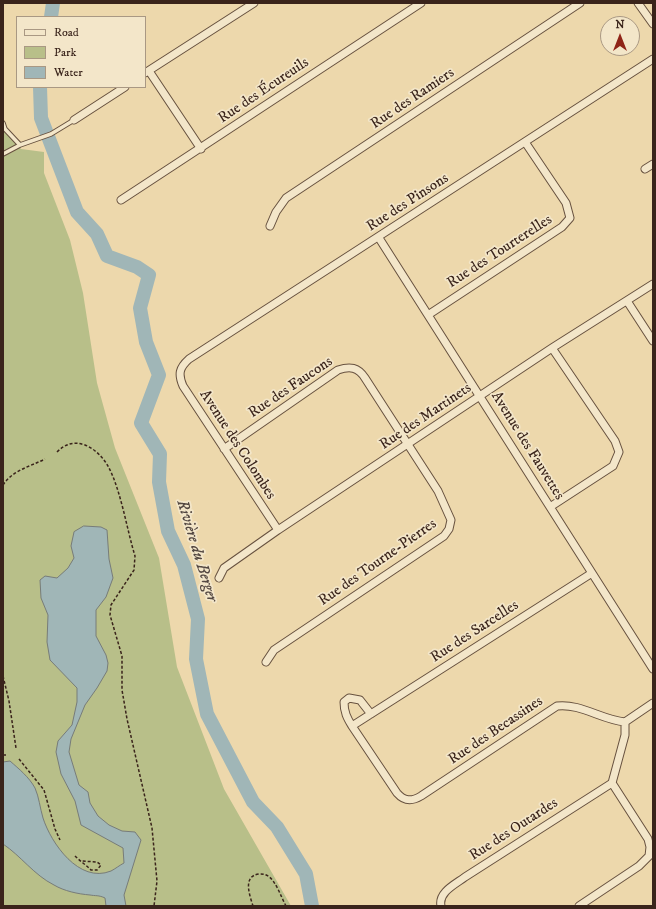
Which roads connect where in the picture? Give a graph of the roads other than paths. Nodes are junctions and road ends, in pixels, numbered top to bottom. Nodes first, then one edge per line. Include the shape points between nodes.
1 (254, 3) edge
2 (421, 3) edge
3 (580, 3) edge
4 (638, 3) edge
5 (652, 20) edge
6 (653, 60) edge
7 (147, 72) edge
8 (122, 88) edge
9 (74, 120) joint
10 (3, 124) edge
11 (525, 142) junction
12 (20, 145) junction
13 (201, 149) junction
14 (3, 154) edge
15 (653, 164) edge
16 (646, 169) dead end
17 (121, 200) dead end
18 (270, 226) dead end
19 (379, 238) junction
20 (653, 284) edge
21 (626, 301) junction
22 (428, 315) junction
23 (653, 341) edge
24 (552, 348) junction
25 (180, 371) joint
26 (480, 396) junction
27 (408, 446) junction
28 (224, 449) junction
29 (550, 506) junction
30 (278, 530) junction
31 (592, 573) junction
32 (219, 578) dead end
33 (266, 662) dead end
34 (653, 669) edge
35 (653, 703) edge
36 (371, 714) junction
37 (625, 722) junction
38 (352, 726) junction
39 (612, 783) junction
40 (440, 906) edge
41 (579, 906) edge

1 - 7 street
2 - 13 street, Rue des Écureuils
3 - 18 street, Rue des Ramiers via 286,198
4 - 5 street
6 - 11 street, Rue des Pinsons
7 - 13 street
8 - 9 street
9 - 12 lane via 51,134
10 - 12 lane
11 - 19 street, Rue des Pinsons
11 - 22 street, Rue des Tourterelles via 566,203 570,218 567,223
12 - 14 lane
13 - 17 street, Rue des Écureuils
15 - 16 street
19 - 22 street, Avenue des Fauvettes
19 - 25 street, Rue des Pinsons via 189,359
20 - 21 street, Rue des Martinets
21 - 23 street
21 - 24 street, Rue des Martinets
22 - 26 street, Avenue des Fauvettes
24 - 26 street, Rue des Martinets
24 - 29 street via 615,441 619,452 613,466
25 - 28 street, Avenue des Colombes via 183,386
26 - 27 street, Rue des Martinets
26 - 29 street, Avenue des Fauvettes
27 - 28 street, Rue des Faucons via 362,372 346,367
27 - 30 street, Rue des Martinets
27 - 33 street, Rue des Tourne-Pierres via 438,490 451,520 444,536 274,650
28 - 30 street, Avenue des Colombes
29 - 31 street, Avenue des Fauvettes
30 - 32 street, Rue des Martinets via 224,568
31 - 34 street, Avenue des Fauvettes
31 - 36 street, Rue des Sarcelles
35 - 37 street
36 - 38 street, Rue des Sarcelles
36 - 38 street via 360,700 349,698 344,702 344,708
37 - 38 street, Rue des Becassines via 611,721 565,705 557,706 421,796 409,801 402,799 397,793
37 - 39 street via 625,734
39 - 40 street, Rue des Outardes via 454,885 443,893
39 - 41 street via 648,839 649,856 639,866

